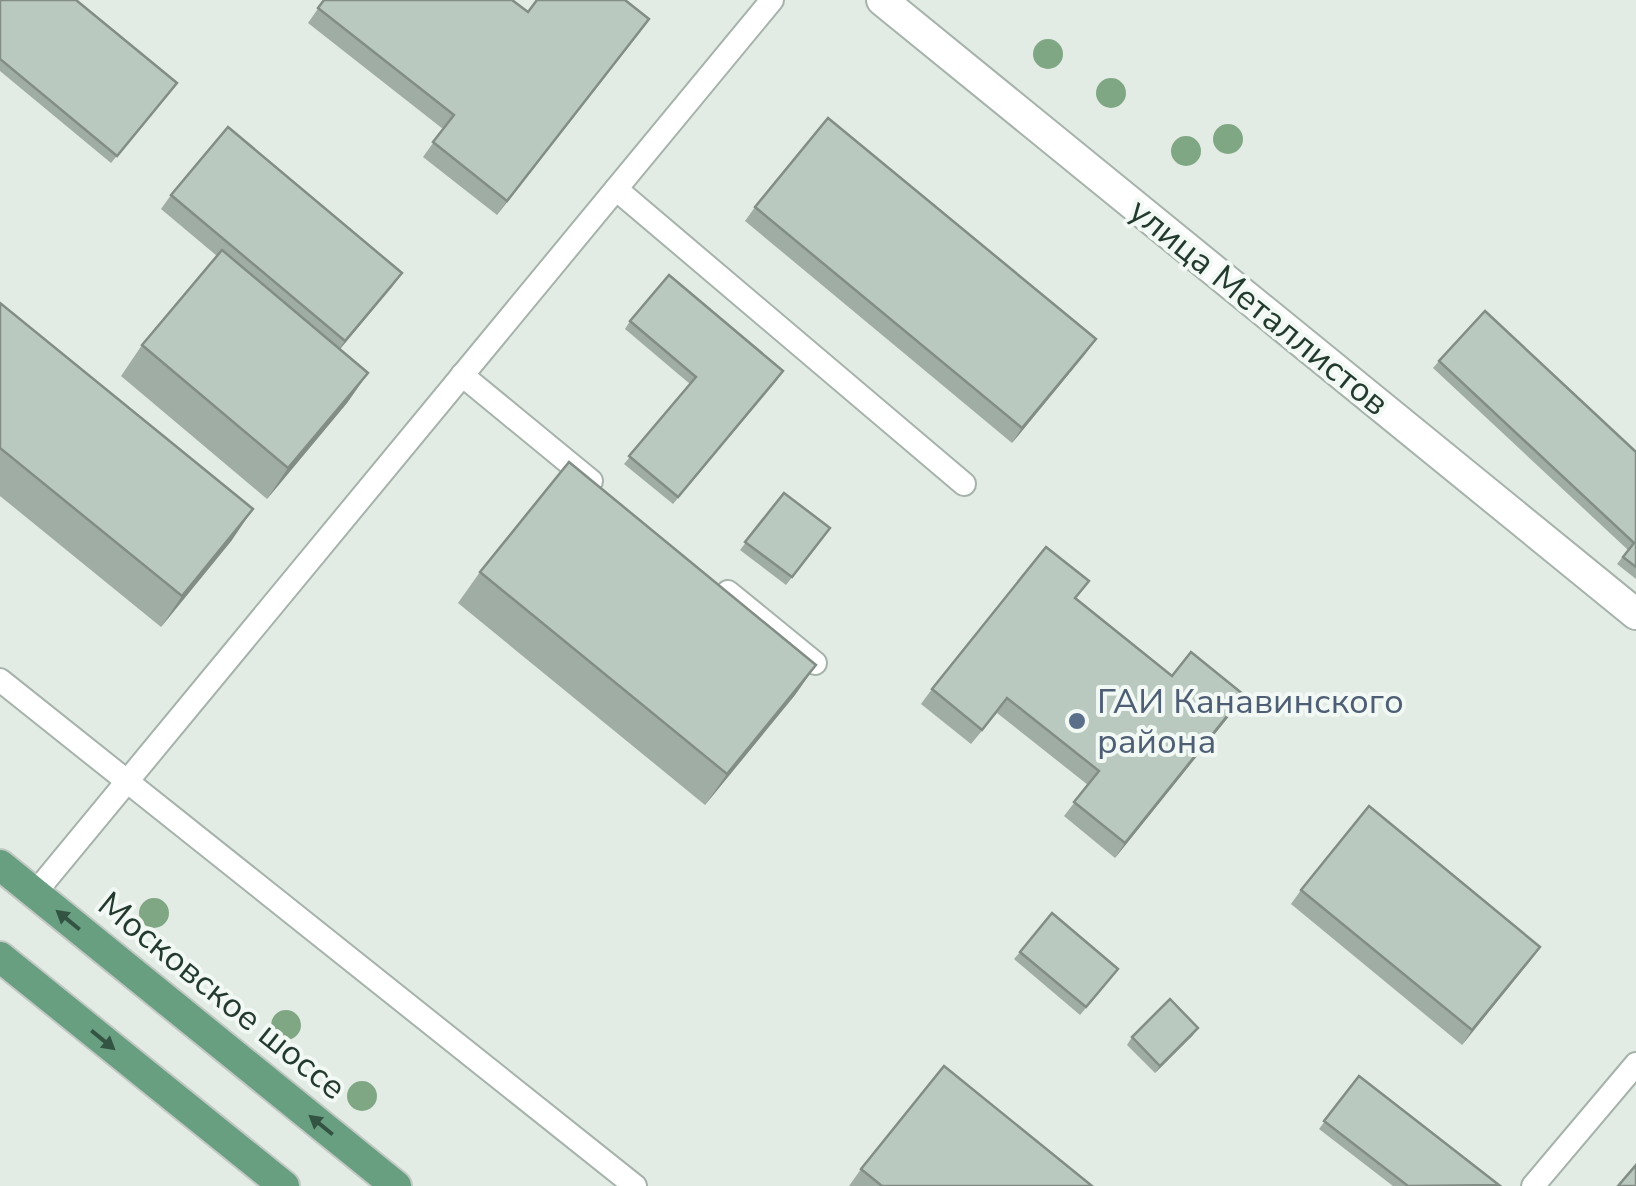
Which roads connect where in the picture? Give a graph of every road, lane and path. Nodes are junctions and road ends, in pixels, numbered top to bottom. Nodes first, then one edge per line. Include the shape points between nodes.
1 (772, 0) edge
2 (882, 0) edge
3 (616, 189) junction
4 (462, 375) junction
5 (964, 484) dead end
6 (615, 500) edge
7 (707, 576) edge
8 (1636, 614) edge
9 (815, 663) edge
10 (0, 680) edge
11 (126, 782) junction
12 (0, 865) edge
13 (34, 893) junction
14 (0, 958) edge
15 (1636, 1064) edge
16 (284, 1186) edge
17 (396, 1186) edge
18 (635, 1186) edge
19 (1533, 1186) edge

1 - 3 lane
2 - 8 street, улица Металлистов
3 - 4 lane
3 - 5 lane
4 - 6 lane
4 - 11 lane
7 - 9 lane
10 - 11 lane
11 - 13 lane
11 - 18 lane
12 - 13 main road, Московское шоссе
17 -> 13 main road, Московское шоссе
14 -> 16 main road
15 - 19 lane

